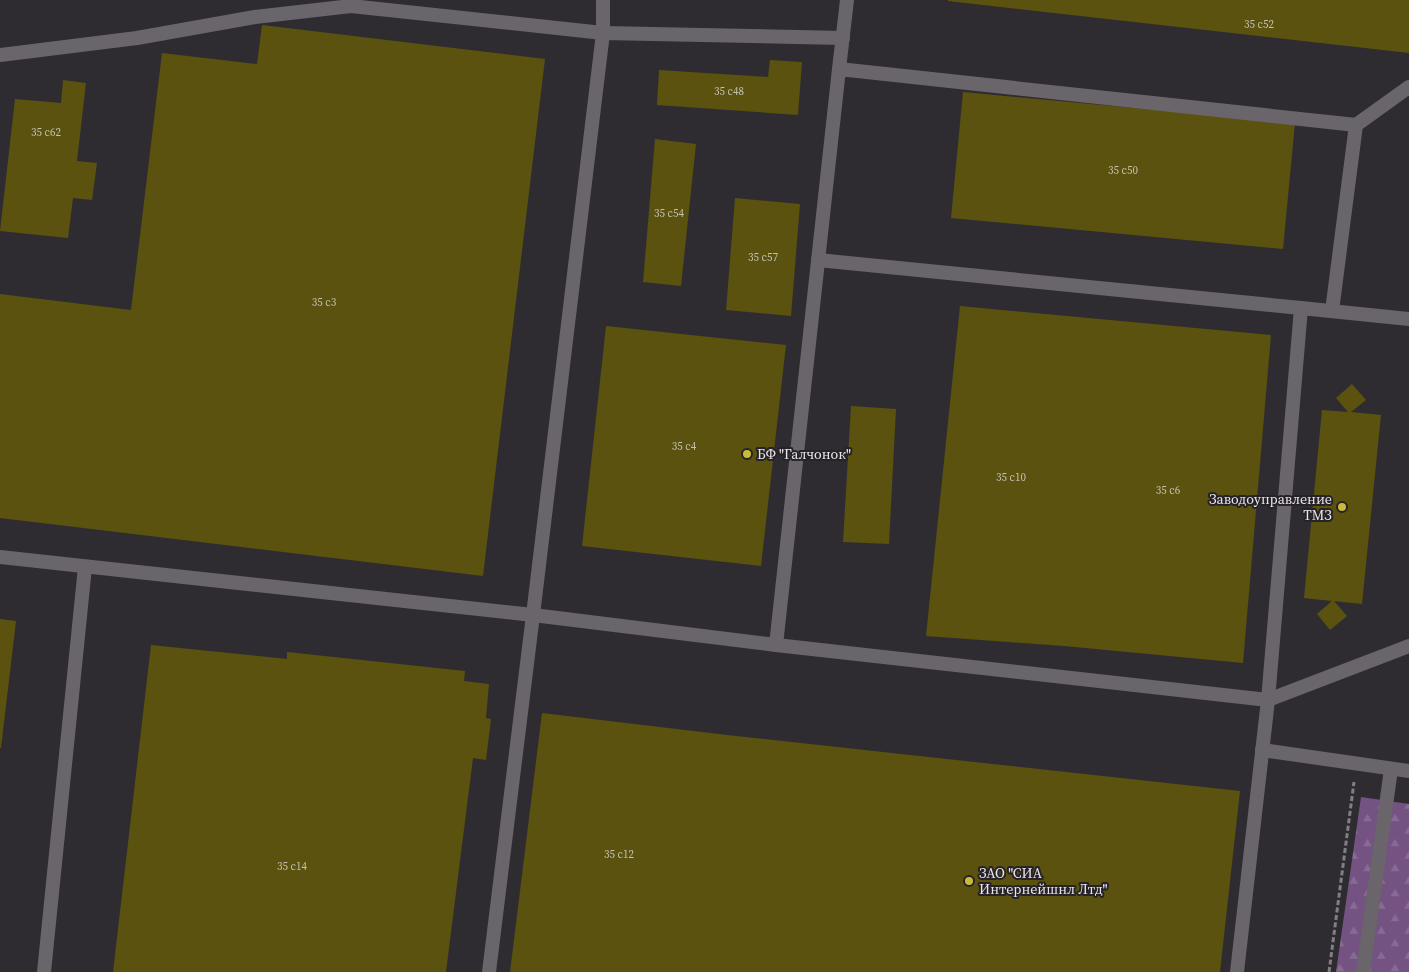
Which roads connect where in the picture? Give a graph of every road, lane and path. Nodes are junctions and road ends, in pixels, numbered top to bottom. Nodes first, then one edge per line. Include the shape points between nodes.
1 (603, 0) edge
2 (847, 0) edge
3 (603, 33) junction
4 (843, 38) junction
5 (0, 54) edge
6 (839, 69) junction
7 (1409, 87) edge
8 (1356, 125) junction
9 (818, 260) junction
10 (1301, 308) junction
11 (1332, 311) junction
12 (1409, 319) edge
13 (0, 557) edge
14 (85, 567) junction
15 (533, 615) junction
16 (776, 645) junction
17 (1409, 646) edge
18 (1268, 700) junction
19 (1262, 750) junction
20 (1356, 764) junction
21 (1390, 768) junction
22 (1409, 771) edge
23 (44, 972) edge
24 (489, 972) edge
25 (1237, 972) edge
26 (1329, 972) edge
27 (1363, 972) edge

1 - 3 lane
2 - 4 lane
3 - 4 lane
3 - 5 lane via 351,6 255,17 137,38
3 - 15 lane
4 - 6 lane
6 - 8 lane
6 - 9 lane
7 - 8 lane
8 - 11 lane
9 - 10 lane
9 - 16 lane
10 - 11 lane
10 - 18 lane
11 - 12 lane
13 - 14 lane
14 - 15 lane
14 - 23 lane
15 - 16 lane
15 - 24 lane
16 - 18 lane
17 - 18 lane
18 - 19 lane
19 - 20 lane
19 - 25 lane
20 - 21 lane
20 - 26 path
21 - 22 lane
21 - 27 lane

